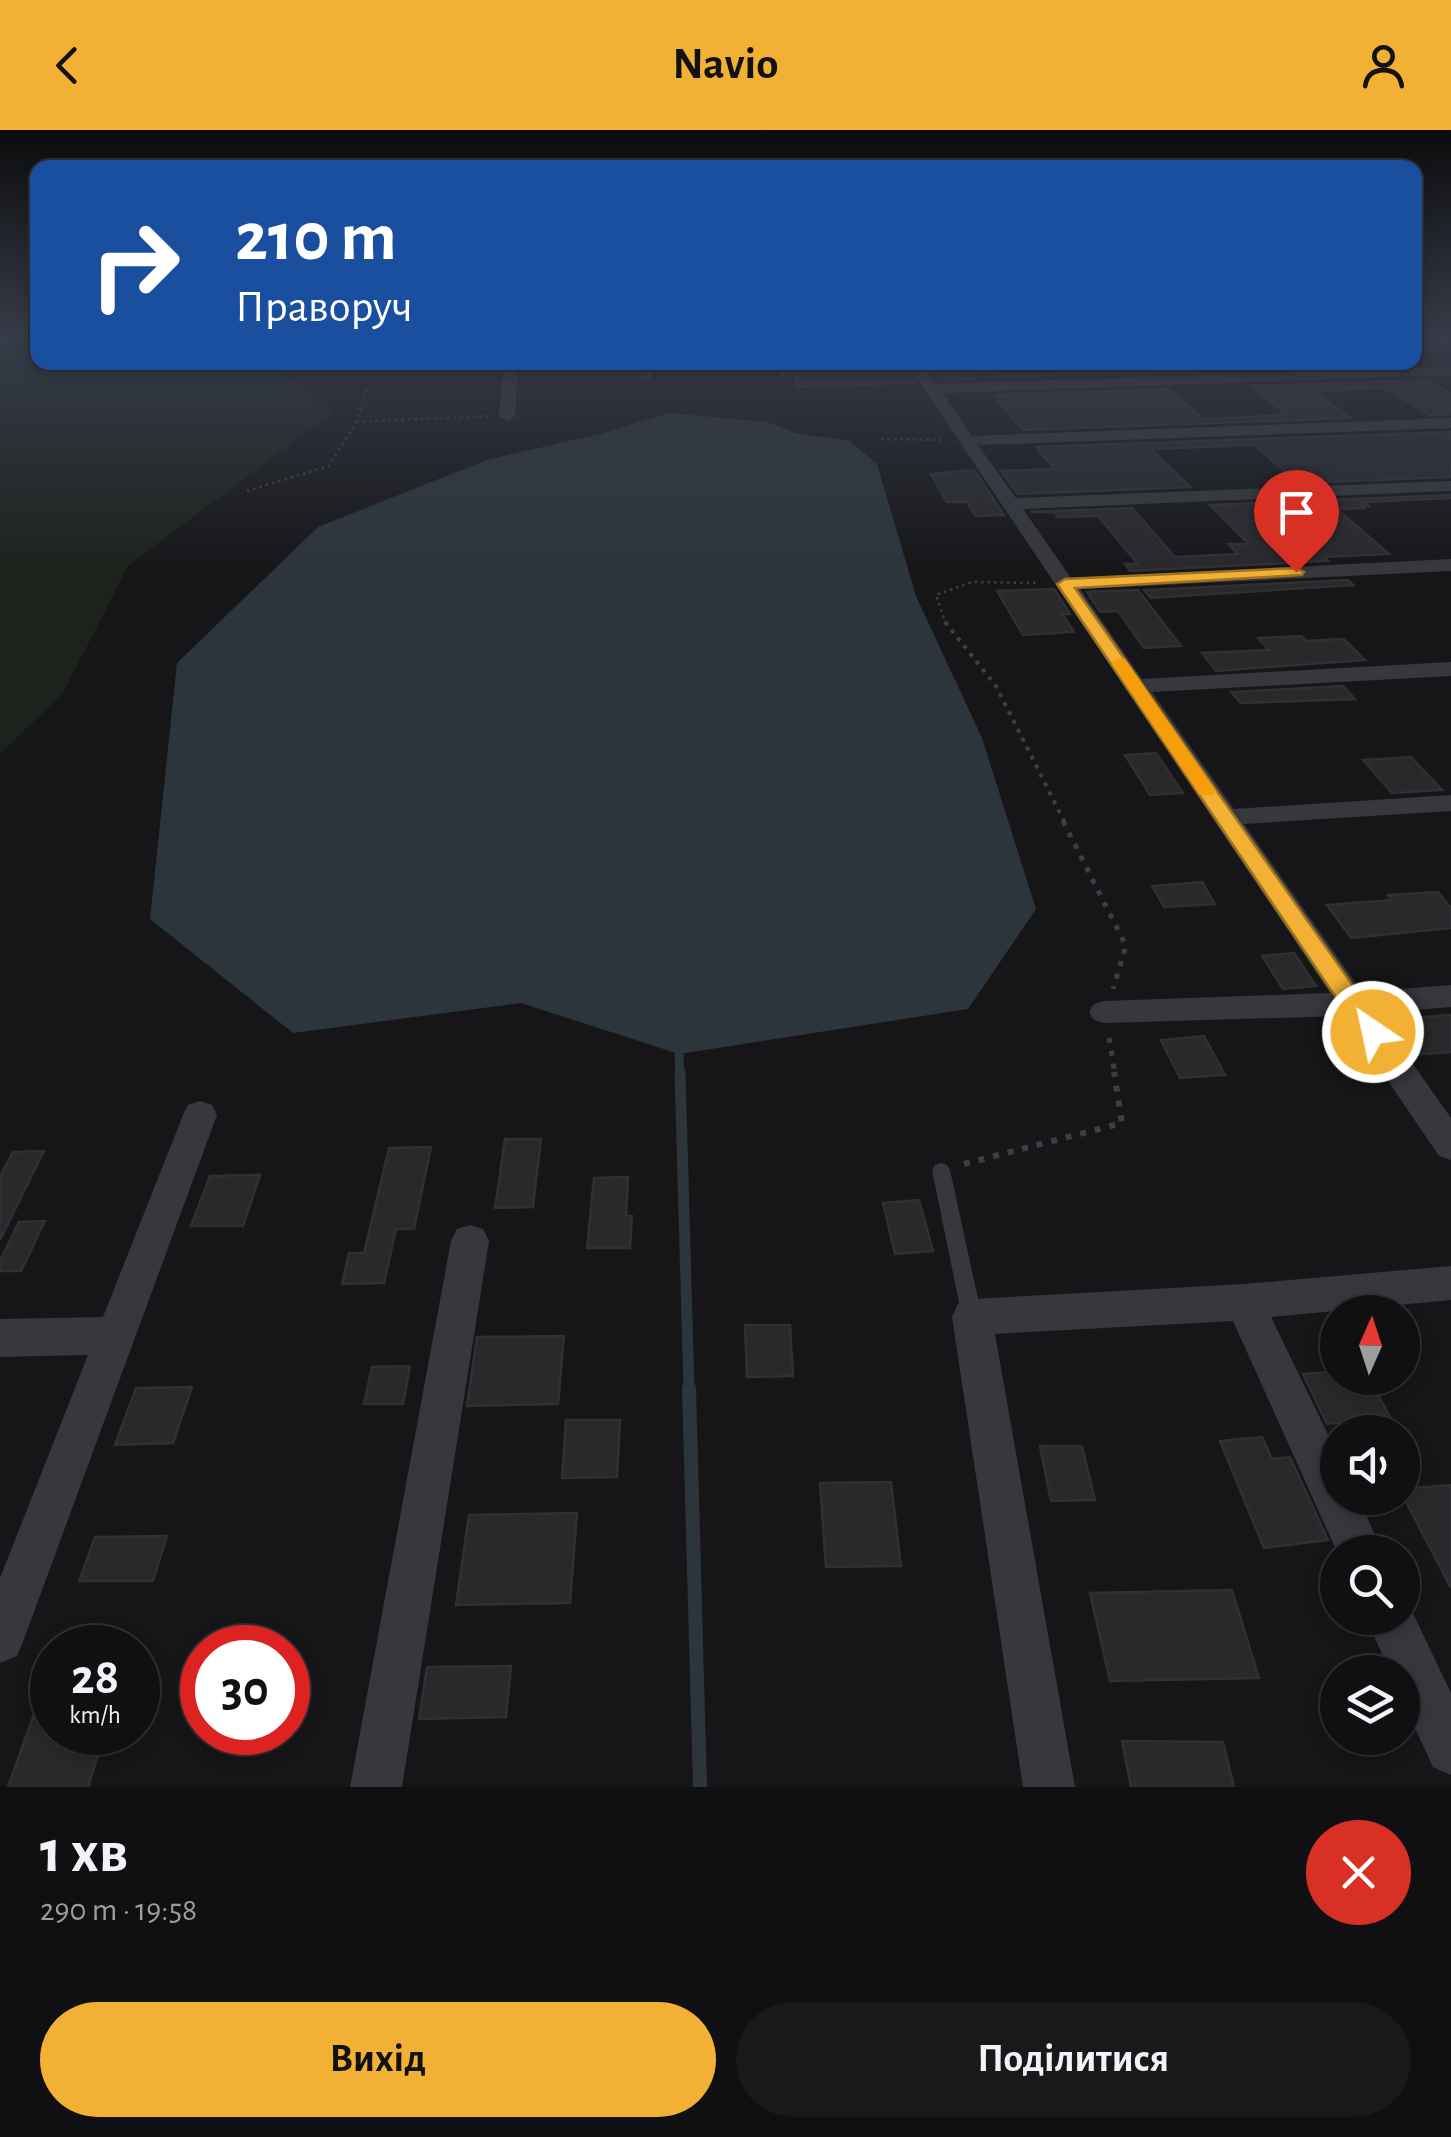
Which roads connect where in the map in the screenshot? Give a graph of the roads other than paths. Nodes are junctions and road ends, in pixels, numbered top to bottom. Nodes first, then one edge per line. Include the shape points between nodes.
1 (950, 416) edge
2 (1451, 423) edge
3 (967, 441) junction
4 (1451, 486) edge
5 (1010, 504) junction
6 (1451, 564) edge
7 (1065, 584) junction
8 (1451, 669) edge
9 (1135, 686) junction
10 (1451, 803) edge
11 (1225, 817) junction
12 (1451, 996) edge
13 (1353, 1004) junction
14 (1106, 1012) road end
15 (200, 1116) dead end
16 (1451, 1146) edge
17 (941, 1170) road end
18 (470, 1241) dead end
19 (1451, 1283) edge
20 (1244, 1302) junction
21 (972, 1317) junction
22 (116, 1336) junction
23 (0, 1338) edge
24 (1352, 1535) edge
25 (1398, 1635) edge
26 (0, 1639) edge
27 (1451, 1749) edge
28 (376, 1787) edge
29 (1050, 1787) edge

1 - 3 street
2 - 3 street
3 - 5 street
4 - 5 street
5 - 7 street
6 - 7 street
7 - 9 street
8 - 9 street
9 - 11 street
10 - 11 street
11 - 13 street
12 - 13 street
13 - 14 street
13 - 16 street
15 - 22 street
17 - 21 lane
18 - 28 street
19 - 20 street
20 - 21 street
20 - 24 street
21 - 29 street
22 - 23 street
22 - 26 street
25 - 27 street

